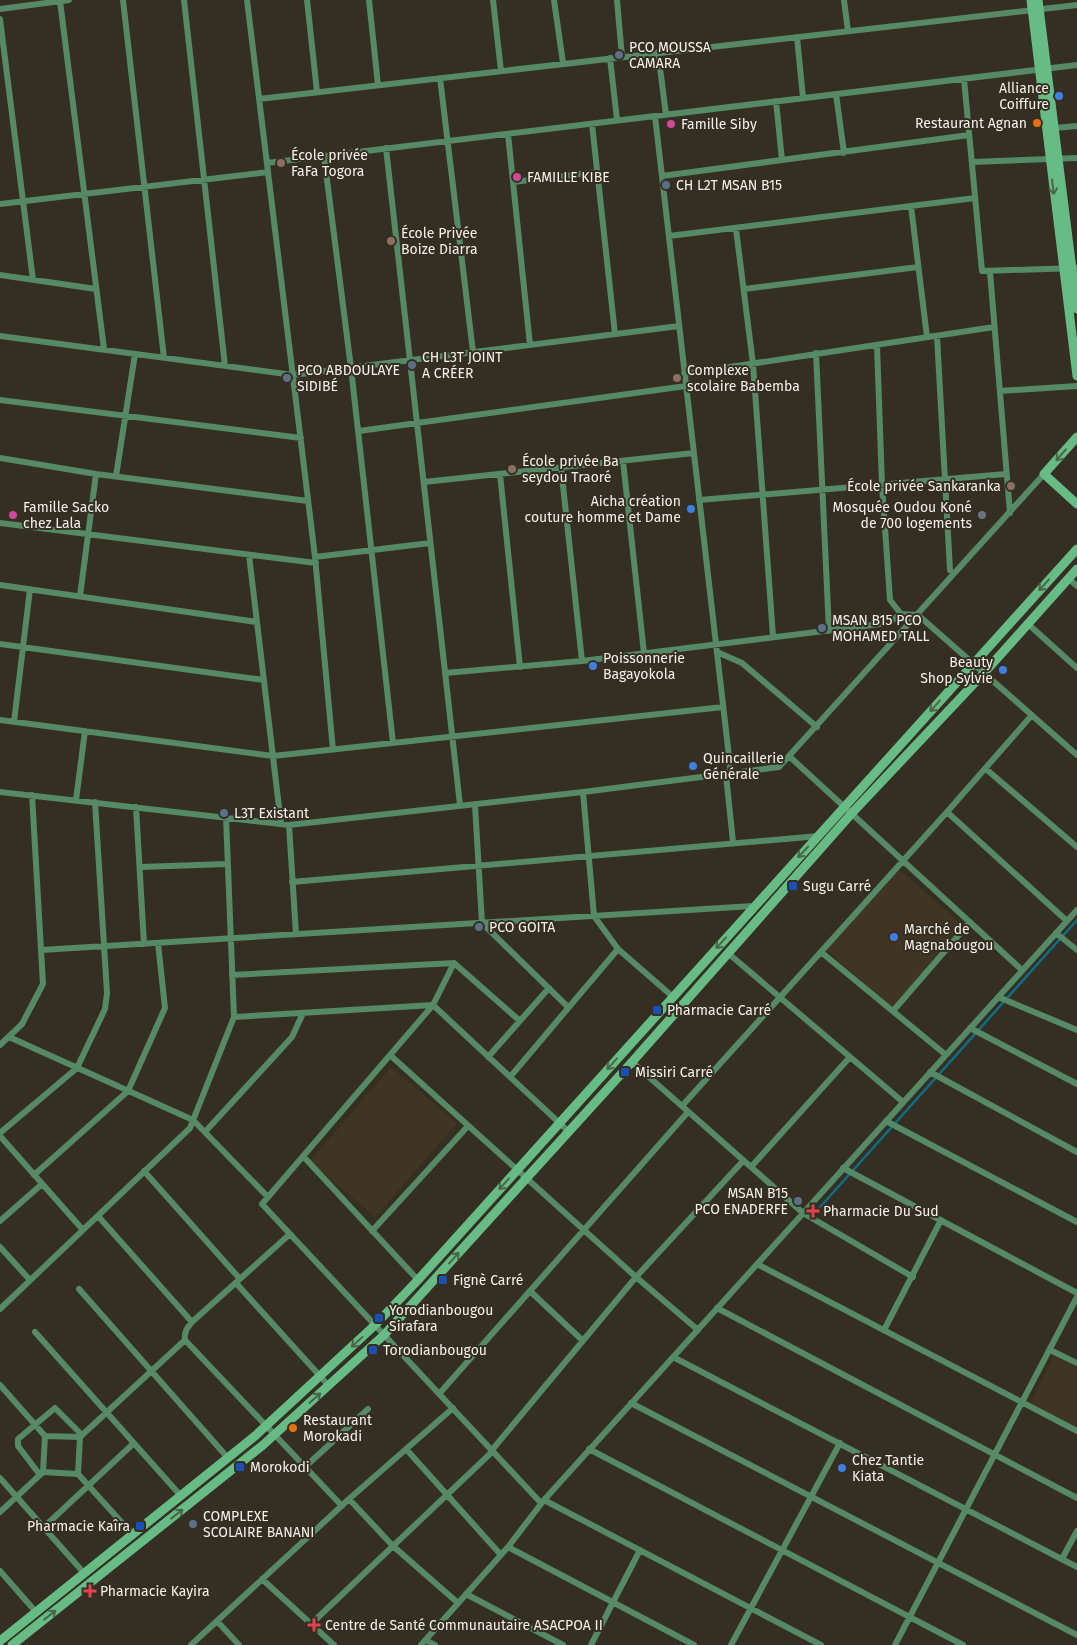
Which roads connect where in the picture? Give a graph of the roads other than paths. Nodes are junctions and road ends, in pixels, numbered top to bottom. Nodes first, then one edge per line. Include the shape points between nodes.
1 (69, 0) edge
2 (123, 0) edge
3 (184, 0) edge
4 (247, 0) edge
5 (307, 0) edge
6 (369, 0) edge
7 (493, 0) edge
8 (554, 0) edge
9 (617, 0) edge
10 (844, 0) edge
11 (50, 1) edge
12 (60, 1) edge
13 (1077, 4) edge
14 (1035, 5) edge
15 (0, 9) edge
16 (0, 19) edge
17 (848, 31) junction
18 (796, 37) junction
19 (658, 52) junction
20 (622, 57) junction
21 (610, 58) junction
22 (563, 64) junction
23 (1077, 65) edge
24 (1043, 69) junction
25 (501, 71) junction
26 (440, 78) junction
27 (964, 79) junction
28 (378, 85) junction
29 (317, 92) junction
30 (836, 94) junction
31 (804, 98) junction
32 (259, 99) junction
33 (776, 101) junction
34 (666, 115) junction
35 (655, 116) junction
36 (618, 120) junction
37 (592, 124) junction
38 (1077, 126) edge
39 (1055, 128) junction
40 (508, 134) junction
41 (969, 135) junction
42 (448, 141) junction
43 (386, 148) junction
44 (844, 153) junction
45 (324, 156) junction
46 (1077, 158) edge
47 (1054, 159) junction
48 (782, 160) junction
49 (972, 162) junction
50 (267, 163) junction
51 (268, 172) junction
52 (597, 172) junction
53 (662, 176) junction
54 (204, 180) junction
55 (513, 182) junction
56 (144, 187) junction
57 (84, 194) junction
58 (975, 198) junction
59 (23, 201) junction
60 (0, 204) edge
61 (911, 206) junction
62 (736, 229) junction
63 (669, 236) junction
64 (918, 267) junction
65 (1071, 269) edge
66 (990, 272) junction
67 (0, 275) edge
68 (33, 280) junction
69 (96, 289) junction
70 (744, 289) junction
71 (1077, 308) edge
72 (679, 326) junction
73 (994, 327) junction
74 (615, 334) junction
75 (0, 336) edge
76 (937, 336) junction
77 (926, 337) junction
78 (530, 345) junction
79 (877, 345) junction
80 (104, 350) junction
81 (473, 352) junction
82 (816, 353) junction
83 (135, 354) junction
84 (164, 358) junction
85 (410, 360) junction
86 (753, 364) junction
87 (225, 366) junction
88 (352, 368) junction
89 (684, 374) junction
90 (293, 375) junction
91 (1077, 376) edge
92 (686, 386) junction
93 (1077, 386) edge
94 (1000, 391) junction
95 (0, 400) edge
96 (126, 416) junction
97 (417, 423) junction
98 (358, 431) junction
99 (1077, 437) edge
100 (301, 438) junction
101 (694, 452) junction
102 (0, 458) edge
103 (623, 460) junction
104 (561, 467) junction
105 (96, 474) junction
106 (500, 474) junction
107 (1006, 474) junction
108 (1044, 474) junction
109 (116, 476) junction
110 (945, 479) junction
111 (424, 482) junction
112 (882, 485) junction
113 (824, 489) junction
114 (763, 494) junction
115 (699, 500) junction
116 (308, 501) junction
117 (1077, 504) edge
118 (1010, 513) junction
119 (0, 523) edge
120 (88, 534) junction
121 (430, 543) junction
122 (1077, 549) edge
123 (372, 550) junction
124 (250, 555) junction
125 (316, 560) junction
126 (1077, 569) edge
127 (950, 570) dead end
128 (1069, 579) junction
129 (0, 585) edge
130 (1077, 586) edge
131 (30, 589) junction
132 (80, 596) junction
133 (901, 614) junction
134 (918, 615) junction
135 (258, 622) junction
136 (1028, 624) junction
137 (829, 631) junction
138 (773, 636) junction
139 (716, 643) junction
140 (0, 644) edge
141 (23, 648) junction
142 (717, 652) junction
143 (644, 653) junction
144 (582, 661) junction
145 (974, 663) junction
146 (520, 667) junction
147 (1077, 668) edge
148 (445, 673) junction
149 (984, 673) junction
150 (264, 680) junction
151 (723, 707) junction
152 (1032, 715) junction
153 (0, 720) edge
154 (14, 722) junction
155 (817, 727) junction
156 (86, 731) junction
157 (452, 736) junction
158 (393, 743) junction
159 (333, 750) junction
160 (1077, 755) edge
161 (273, 756) junction
162 (790, 757) junction
163 (986, 769) junction
164 (728, 774) junction
165 (0, 792) edge
166 (583, 792) junction
167 (32, 795) junction
168 (76, 800) junction
169 (94, 802) junction
170 (460, 805) junction
171 (475, 805) junction
172 (844, 806) junction
173 (136, 807) junction
174 (947, 812) junction
175 (852, 813) junction
176 (226, 817) junction
177 (280, 824) junction
178 (289, 825) junction
179 (819, 835) junction
180 (733, 842) junction
181 (827, 842) junction
182 (1077, 847) edge
183 (589, 856) junction
184 (902, 859) junction
185 (227, 864) junction
186 (479, 866) junction
187 (140, 867) junction
188 (292, 882) junction
189 (753, 906) junction
190 (1077, 910) edge
191 (594, 916) junction
192 (1067, 921) junction
193 (970, 922) junction
194 (482, 923) junction
195 (1056, 933) junction
196 (296, 934) junction
197 (231, 938) junction
198 (158, 943) junction
199 (144, 944) junction
200 (104, 946) junction
201 (618, 949) junction
202 (41, 950) junction
203 (1077, 950) edge
204 (821, 952) junction
205 (729, 954) junction
206 (454, 963) junction
207 (1022, 970) junction
208 (232, 975) junction
209 (549, 988) junction
210 (672, 996) junction
211 (780, 997) junction
212 (998, 997) junction
213 (433, 1005) junction
214 (568, 1008) junction
215 (893, 1011) junction
216 (303, 1013) junction
217 (234, 1017) junction
218 (520, 1021) junction
219 (970, 1028) junction
220 (1077, 1030) edge
221 (9, 1037) junction
222 (0, 1046) edge
223 (390, 1055) junction
224 (946, 1055) junction
225 (488, 1057) junction
226 (850, 1057) junction
227 (632, 1062) junction
228 (78, 1068) junction
229 (930, 1072) junction
230 (510, 1077) junction
231 (1077, 1084) edge
232 (128, 1090) junction
233 (903, 1102) junction
234 (682, 1106) junction
235 (688, 1112) junction
236 (193, 1120) junction
237 (886, 1121) junction
238 (559, 1123) junction
239 (468, 1126) junction
240 (568, 1131) junction
241 (205, 1132) junction
242 (0, 1135) edge
243 (1077, 1152) edge
244 (303, 1156) junction
245 (743, 1161) junction
246 (751, 1167) junction
247 (843, 1168) junction
248 (518, 1169) junction
249 (144, 1171) junction
250 (34, 1175) junction
251 (527, 1177) junction
252 (42, 1184) junction
253 (268, 1197) junction
254 (803, 1213) junction
255 (98, 1216) junction
256 (941, 1220) junction
257 (0, 1221) edge
258 (1077, 1222) edge
259 (83, 1230) junction
260 (583, 1230) junction
261 (372, 1231) junction
262 (290, 1234) junction
263 (0, 1247) edge
264 (757, 1264) junction
265 (636, 1277) junction
266 (912, 1277) junction
267 (30, 1280) junction
268 (418, 1280) junction
269 (238, 1281) junction
270 (79, 1289) dead end
271 (530, 1291) junction
272 (1077, 1293) edge
273 (1077, 1297) edge
274 (717, 1308) junction
275 (0, 1309) edge
276 (192, 1322) junction
277 (375, 1325) junction
278 (698, 1330) junction
279 (884, 1330) junction
280 (35, 1332) dead end
281 (384, 1334) junction
282 (186, 1340) junction
283 (582, 1340) junction
284 (1050, 1350) junction
285 (673, 1357) junction
286 (1077, 1364) edge
287 (152, 1371) junction
288 (321, 1376) junction
289 (0, 1385) edge
290 (329, 1386) junction
291 (440, 1394) junction
292 (1022, 1402) junction
293 (631, 1403) junction
294 (453, 1408) junction
295 (368, 1409) dead end
296 (107, 1412) junction
297 (35, 1424) junction
298 (266, 1426) junction
299 (1077, 1431) edge
300 (275, 1435) junction
301 (45, 1436) junction
302 (81, 1436) junction
303 (134, 1443) junction
304 (840, 1443) junction
305 (406, 1449) junction
306 (589, 1450) junction
307 (492, 1451) junction
308 (994, 1454) junction
309 (228, 1458) junction
310 (305, 1467) junction
311 (42, 1473) junction
312 (78, 1474) junction
313 (0, 1478) edge
314 (88, 1485) junction
315 (447, 1495) junction
316 (16, 1496) junction
317 (181, 1496) junction
318 (811, 1497) junction
319 (1077, 1498) edge
320 (349, 1499) junction
321 (543, 1501) junction
322 (342, 1506) junction
323 (966, 1509) junction
324 (0, 1512) edge
325 (44, 1527) junction
326 (1077, 1531) edge
327 (133, 1535) junction
328 (393, 1546) junction
329 (508, 1546) junction
330 (783, 1549) junction
331 (640, 1550) junction
332 (501, 1555) junction
333 (1062, 1559) junction
334 (938, 1562) junction
335 (1077, 1567) edge
336 (0, 1571) edge
337 (84, 1573) junction
338 (262, 1579) junction
339 (466, 1594) junction
340 (613, 1602) junction
341 (458, 1603) junction
342 (751, 1608) junction
343 (36, 1612) junction
344 (910, 1617) junction
345 (217, 1621) junction
346 (311, 1624) junction
347 (1077, 1635) edge
348 (0, 1641) edge
349 (424, 1642) edge
350 (12, 1645) edge
351 (191, 1645) edge
352 (239, 1645) edge
353 (334, 1645) edge
354 (435, 1645) edge
355 (563, 1645) edge
356 (591, 1645) edge
357 (694, 1645) edge
358 (731, 1645) edge
359 (822, 1645) edge
360 (895, 1645) edge
361 (963, 1645) edge

1 - 12 street
2 - 56 street
3 - 54 street
4 - 32 street
5 - 29 street
6 - 28 street
7 - 25 street
8 - 22 street
9 - 20 street
10 - 17 street
11 - 12 street
11 - 15 street
12 - 57 street
13 - 14 street
14 - 17 street
14 - 24 street
16 - 59 street
17 - 18 street
18 - 19 street
18 - 31 street
19 - 20 street
19 - 34 street
20 - 21 street
21 - 22 street
21 - 36 street
22 - 25 street
23 - 24 street
24 - 27 street
24 - 39 street
24 - 47 street
25 - 26 street
26 - 28 street
26 - 42 street
27 - 30 street
27 - 41 street
28 - 29 street
29 - 32 street
30 - 31 street
30 - 44 street
31 - 33 street
32 - 50 street
33 - 34 street
33 - 48 street
34 - 35 street
35 - 36 street
35 - 53 street
36 - 37 street
37 - 40 street
37 - 52 street
38 - 39 street
39 - 47 street
40 - 42 street
40 - 55 street
41 - 44 street
41 - 49 street
42 - 43 street
42 - 81 street
43 - 45 street
43 - 85 street
44 - 48 street
45 - 50 street
45 - 88 street
46 - 47 street
47 - 49 street
47 - 65 street
48 - 53 street
49 - 58 street
50 - 51 street
51 - 54 street
51 - 90 street
52 - 55 street
52 - 74 street
53 - 63 street
54 - 56 street
54 - 87 street
55 - 78 street
56 - 57 street
56 - 84 street
57 - 59 street
57 - 69 street
58 - 61 street
58 - 66 street via 982,269 985,273
59 - 60 street
59 - 68 street
61 - 62 street
61 - 64 street
62 - 63 street
62 - 70 street
63 - 72 street
64 - 70 street
64 - 77 street
65 - 66 street
65 - 71 street
65 - 91 street
66 - 73 street
67 - 68 street
68 - 69 street
69 - 80 street
70 - 86 street
72 - 74 street
72 - 89 street
73 - 76 street
73 - 94 street
74 - 78 street
75 - 80 street
76 - 77 street
76 - 110 street
77 - 79 street
78 - 81 street
79 - 82 street
79 - 112 street
80 - 83 street
81 - 85 street
82 - 86 street
82 - 113 street
83 - 84 street
83 - 96 street
84 - 87 street
85 - 88 street
85 - 97 street
86 - 89 street
86 - 114 street
87 - 90 street
88 - 90 street
88 - 98 street
89 - 92 street
90 - 100 street
92 - 97 street
92 - 101 street
93 - 94 street
94 - 107 street
95 - 96 street
96 - 100 street
96 - 109 street
97 - 98 street
97 - 111 street
98 - 123 street
99 -> 108 street
100 - 116 street
101 - 103 street
101 - 115 street
102 - 105 street
103 - 104 street
103 - 143 street
104 - 106 street
104 - 144 street
105 - 109 street
105 - 120 street
106 - 111 street
106 - 146 street
107 - 110 street
107 - 118 street
108 - 117 street
108 - 118 street
109 - 116 street
110 - 112 street
110 - 127 street
111 - 121 street
112 - 113 street
112 - 133 street via 890,600
113 - 114 street
113 - 137 street
114 - 115 street
114 - 138 street
115 - 139 street
116 - 125 street
118 - 134 street
119 - 120 street
120 - 124 street
120 - 132 street
121 - 123 street
121 - 148 street
122 -> 145 street
123 - 125 street
123 - 158 street
124 - 125 street
124 - 135 street
125 - 159 street
126 - 128 street
128 - 130 street
128 - 136 street
129 - 131 street
131 - 132 street
131 - 141 street
132 - 135 street
133 - 134 street
133 - 137 street via 880,624
134 - 145 street
134 - 155 street
135 - 150 street
136 - 147 street
136 - 149 street
137 - 138 street
138 - 139 street
139 - 142 street
139 - 143 street
140 - 141 street
141 - 150 street
141 - 154 street
142 - 151 street
142 - 155 street via 742,663
143 - 144 street
144 - 146 street
145 - 149 street
145 -> 172 street
146 - 148 street
148 - 157 street
149 - 152 street
149 - 175 street
150 - 161 street
151 - 157 street
151 - 164 street
152 - 160 street
152 - 163 street
153 - 154 street
154 - 156 street
155 - 162 street
156 - 161 street
156 - 168 street
157 - 158 street
157 - 170 street
158 - 159 street
159 - 161 street
161 - 177 street
162 - 164 street via 779,767
162 - 172 street
163 - 174 street
163 - 182 street
164 - 166 street
164 - 180 street
165 - 167 street
166 - 171 street
166 - 183 street
167 - 168 street
167 - 202 street
168 - 169 street
169 - 173 street
169 - 200 street
170 - 171 street
170 - 178 street
171 - 186 street
172 - 175 street
172 - 179 street
173 - 176 street
173 - 187 street
174 - 184 street
174 - 192 street
175 - 181 street
175 - 184 street
176 - 177 street
176 - 185 street
177 - 178 street
178 - 188 street
179 - 180 street
179 - 181 street
179 -> 189 street
180 - 183 street
181 - 205 street
183 - 186 street
183 - 191 street
184 - 193 street
184 - 204 street
185 - 187 street
185 - 197 street
186 - 188 street
186 - 194 street
187 - 199 street
188 - 196 street
189 - 191 street
189 -> 210 street
190 - 192 street
191 - 194 street
191 - 201 street
192 - 195 street
193 - 207 street
193 - 215 street
194 - 196 street
194 - 209 street
195 - 203 street
195 - 207 street
196 - 197 street
197 - 198 street
197 - 208 street
198 - 199 street
198 - 232 street via 165,1008
199 - 200 street
200 - 202 street
200 - 228 street via 105,1008
201 - 210 street
201 - 214 street
202 - 221 street via 43,984 22,1024
204 - 211 street
204 - 215 street
205 - 211 street
205 - 227 street
206 - 208 street
206 - 213 street
206 - 218 street
207 - 212 street
208 - 217 street
209 - 214 street
209 - 218 street
210 -> 238 street
211 - 226 street
211 - 234 street
212 - 219 street
212 - 220 street
213 - 216 street
213 - 223 street
213 - 225 street
214 - 230 street
215 - 224 street
216 - 217 street
216 - 241 street via 292,1037
217 - 236 street
218 - 225 street
219 - 224 street
219 - 231 street
221 - 222 street
221 - 228 street
223 - 239 street
223 - 244 street
224 - 229 street
225 - 230 street
226 - 233 street
226 - 246 street
227 - 234 street
227 - 240 street
228 - 232 street
228 - 242 street
229 - 233 street
229 - 243 street
230 - 238 street
232 - 236 street
232 - 250 street
233 - 237 street
234 - 235 street
235 - 245 street
235 - 260 street
236 - 241 street
236 - 249 street via 190,1128
237 - 247 street
237 - 258 street
238 - 240 street
238 - 248 street
239 - 248 street
239 - 261 street
240 - 251 street
241 - 253 street
242 - 250 street
244 - 253 street
244 - 261 street
245 - 246 street
245 - 265 street
246 - 254 street
247 - 254 street
247 - 256 street
248 - 251 street
248 -> 268 street
249 - 255 street
249 - 269 street
250 - 252 street
251 - 260 street
281 -> 251 street
252 - 257 street
252 - 259 street
253 - 262 street via 262,1204
254 - 264 street
254 - 266 street
255 - 259 street
255 - 276 street
256 - 266 street
256 - 272 street
259 - 267 street
260 - 265 street
260 - 271 street
261 - 268 street
262 - 269 street
262 - 277 street
263 - 267 street
264 - 274 street
264 - 279 street
265 - 278 street
265 - 283 street
266 - 279 street
267 - 275 street
268 - 277 street
269 - 276 street
269 - 288 street
270 - 287 street
271 - 283 street
271 - 291 street
273 - 284 street
274 - 278 street
274 - 308 street
276 - 282 street via 185,1332
277 - 281 street
277 -> 288 street
278 - 285 street
279 - 292 street
280 - 296 street
281 - 290 street
281 - 291 street
282 - 287 street
282 - 298 street
283 - 307 street
284 - 286 street
284 - 292 street
285 - 293 street
285 - 304 street
287 - 296 street
287 - 309 street
288 - 290 street
288 - 298 street
289 - 297 street
300 -> 290 street
291 - 294 street
292 - 299 street
292 - 308 street
293 - 306 street
293 - 318 street
294 - 305 street
294 - 307 street
295 - 310 street
296 - 302 street
296 - 303 street
297 - 301 street
297 - 302 street via 55,1408
297 - 311 street via 17,1444
298 - 300 street
298 - 309 street
300 - 310 street
350 -> 300 street
301 - 302 street
301 - 311 street
302 - 312 street
303 - 314 street
303 - 317 street
304 - 318 street
304 - 323 street
305 - 315 street
305 - 320 street
306 - 321 street
306 - 330 street
307 - 315 street
307 - 321 street
308 - 319 street
308 - 323 street
309 - 317 street
310 - 322 street
311 - 312 street
311 - 316 street
312 - 314 street
313 - 316 street
314 - 325 street
314 - 327 street
315 - 328 street
315 - 332 street
316 - 324 street
316 - 325 street
317 - 327 street
318 - 330 street
318 - 334 street
320 - 322 street
320 - 328 street
321 - 329 street
321 - 331 street
322 - 338 street
323 - 333 street
323 - 334 street
325 - 337 street
326 - 333 street
327 - 337 street
328 - 341 street
328 - 346 street
329 - 332 street
329 - 340 street
330 - 342 street
330 - 344 street
331 - 340 street
331 - 342 street
332 - 339 street
333 - 335 street
334 - 344 street
334 - 347 street
336 - 343 street
337 - 343 street
338 - 345 street
338 - 346 street
339 - 341 street
339 - 355 street
340 - 356 street
340 - 357 street
341 - 349 street
342 - 358 street
342 - 359 street
343 - 348 street
344 - 360 street
344 - 361 street
345 - 351 street
345 - 352 street
346 - 353 street
349 - 354 street

